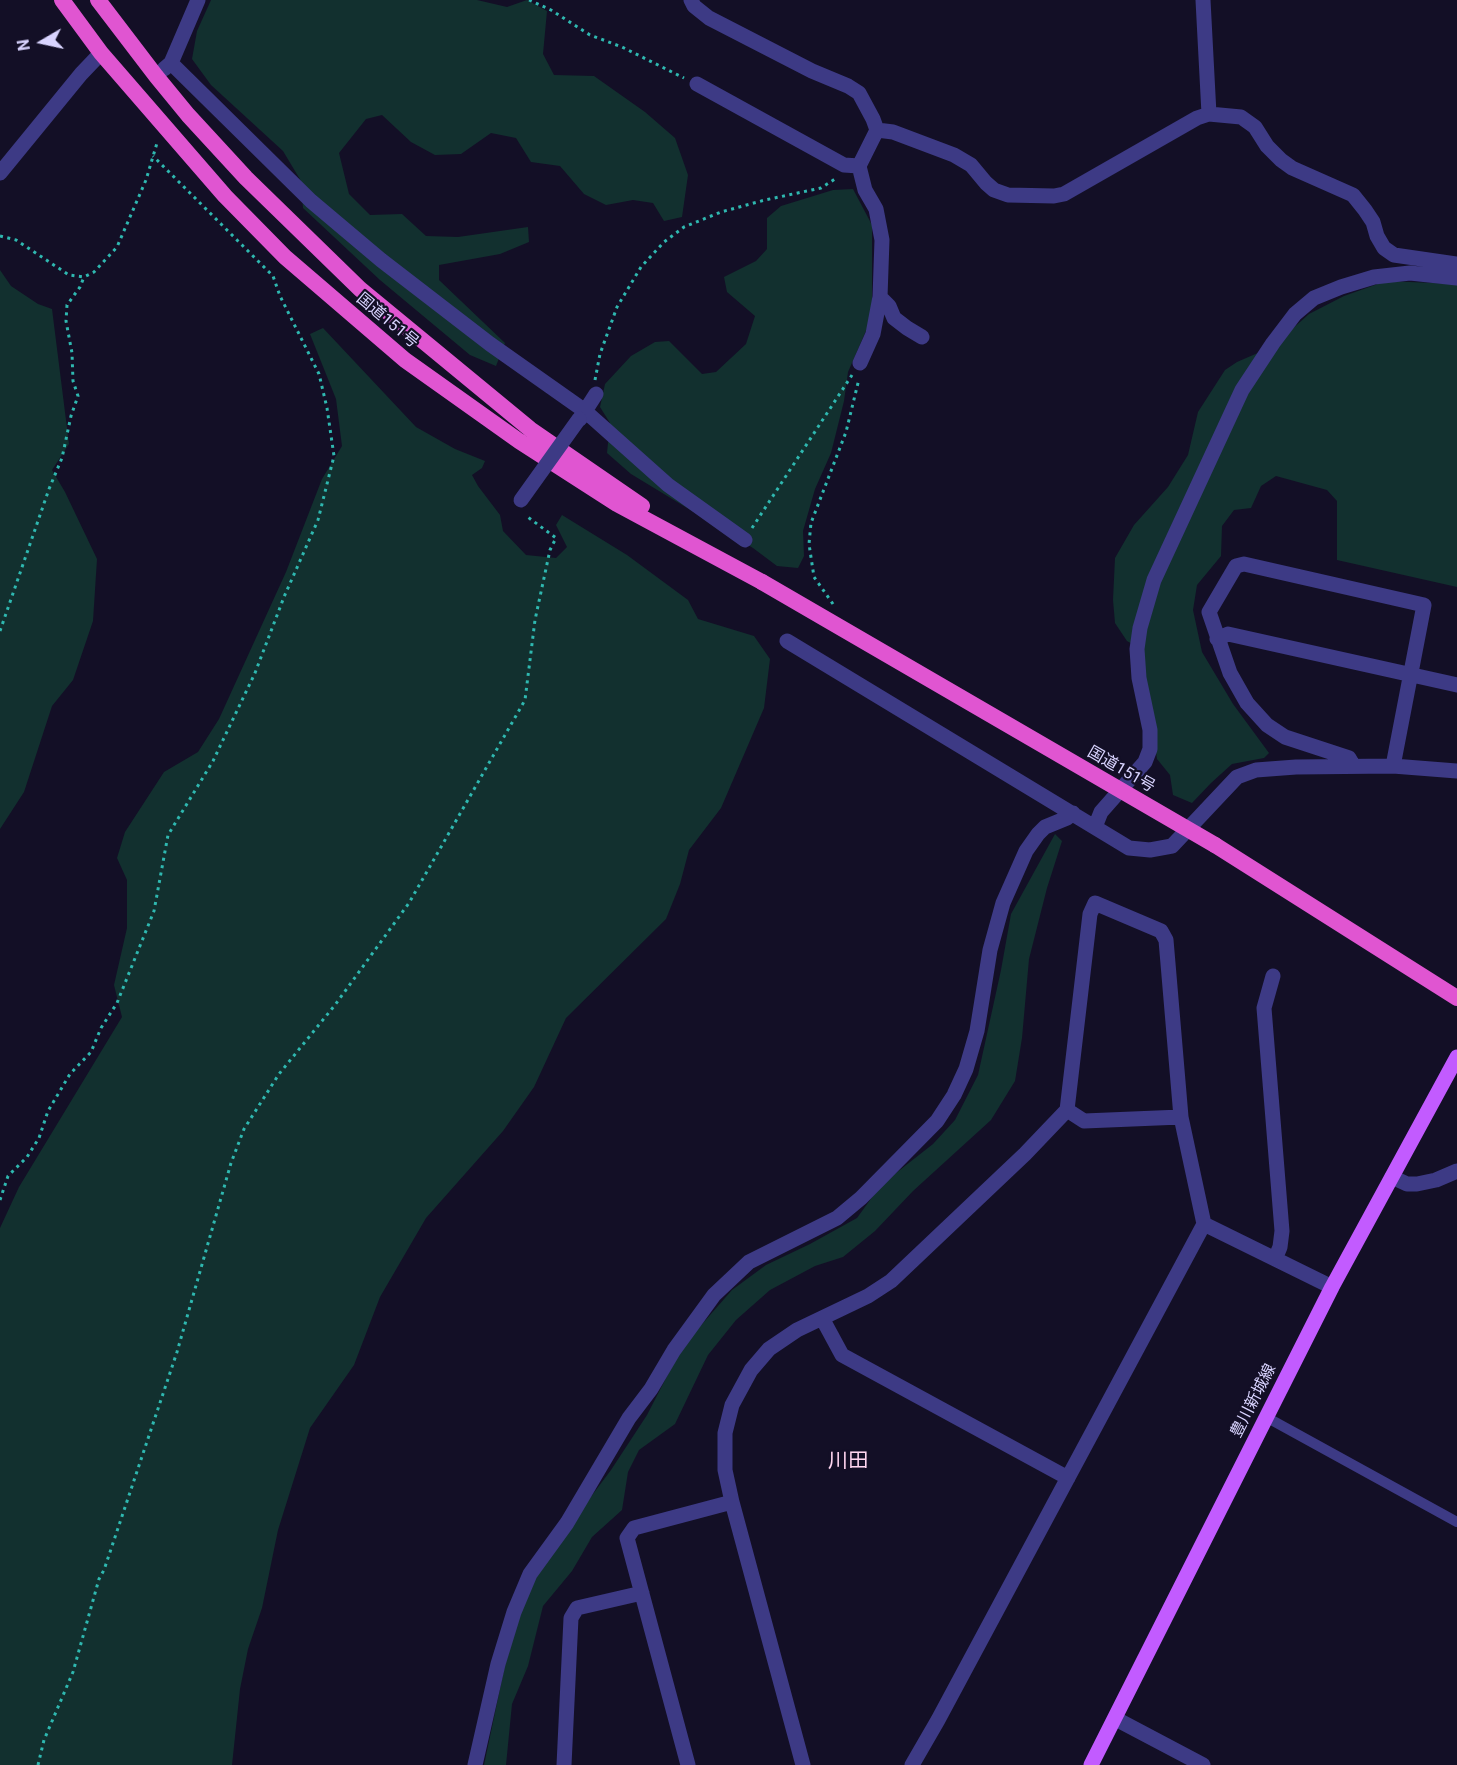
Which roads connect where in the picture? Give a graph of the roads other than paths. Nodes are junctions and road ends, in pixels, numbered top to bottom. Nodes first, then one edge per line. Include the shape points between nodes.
1 (62, 0) edge
2 (98, 0) edge
3 (198, 0) edge
4 (691, 0) edge
5 (1203, 0) edge
6 (101, 53) junction
7 (171, 63) junction
8 (156, 76) junction
9 (697, 84) road end
10 (1209, 114) junction
11 (877, 130) junction
12 (860, 171) junction
13 (0, 173) edge
14 (1457, 264) edge
15 (1457, 278) edge
16 (880, 297) junction
17 (922, 337) dead end
18 (860, 363) road end
19 (596, 394) road end
20 (582, 415) junction
21 (521, 501) road end
22 (745, 540) road end
23 (762, 582) junction
24 (1217, 639) junction
25 (788, 641) dead end
26 (1410, 675) junction
27 (1457, 685) edge
28 (1353, 765) junction
29 (1393, 765) junction
30 (1457, 771) edge
31 (1073, 813) junction
32 (1095, 827) junction
33 (1273, 976) dead end
34 (1457, 998) edge
35 (1457, 1057) edge
36 (1067, 1110) junction
37 (1180, 1117) junction
38 (1457, 1171) edge
39 (1392, 1177) junction
40 (1204, 1224) junction
41 (1275, 1259) junction
42 (1332, 1287) junction
43 (822, 1318) junction
44 (1266, 1417) junction
45 (1068, 1478) junction
46 (732, 1502) junction
47 (1457, 1522) edge
48 (642, 1593) junction
49 (1116, 1719) junction
50 (476, 1765) edge
51 (564, 1765) edge
52 (688, 1765) edge
53 (803, 1765) edge
54 (912, 1765) edge
55 (1091, 1765) edge
56 (1203, 1765) edge

1 - 6 highway, 国道151号
2 - 8 highway, 国道151号
3 - 7 street
4 - 11 street via 709,18 854,89
5 - 10 street
6 - 13 street
6 - 23 highway, 国道151号 via 225,196 285,257 405,360 616,504
7 - 8 street
7 - 20 street via 311,201
8 - 23 highway, 国道151号 via 246,178 353,282 424,343 530,429 623,494
9 - 12 street
10 - 11 street via 1054,196 1008,195 994,190 971,165 954,155
10 - 14 street via 1241,117 1292,168 1353,195 1384,248 1394,255
11 - 12 street
12 - 16 street via 876,209 882,240
15 - 32 street via 1410,273 1374,277 1314,298 1295,314 1242,390 1154,580 1140,628 1139,678 1150,749 1145,762 1101,812
16 - 17 street via 894,318
16 - 18 street via 873,334
19 - 20 street
20 - 21 street, bridge
20 - 22 street via 668,485
23 - 34 highway, 国道151号, bridge via 1215,845
24 - 26 street via 1228,634
24 - 26 street via 1209,612 1236,566 1244,564 1424,604
24 - 28 street via 1247,703 1267,725 1286,737 1349,758
25 - 31 street
26 - 27 street
26 - 29 street
28 - 29 street
28 - 32 street via 1256,770 1237,777 1172,846 1129,848
29 - 30 street
31 - 32 street
31 - 50 street via 1038,834 1026,851 1003,903 966,1069 937,1121 837,1218 749,1262 714,1295 629,1418 567,1523 530,1574 498,1664
33 - 41 street via 1264,1008 1282,1231
35 - 39 main road, 豊川新城線
36 - 37 street via 1084,1121
36 - 37 street via 1090,914 1095,903 1161,931 1166,940
36 - 43 street via 891,1281
37 - 40 street
38 - 39 street via 1416,1184
39 - 42 main road, 豊川新城線
40 - 41 street
40 - 45 street
41 - 42 street
42 - 44 main road, 豊川新城線
43 - 45 street via 842,1355
43 - 46 street via 769,1349 751,1370 732,1406 725,1433 725,1470
44 - 47 lane
44 - 49 main road, 豊川新城線
45 - 54 street
46 - 48 street via 634,1528 627,1538
46 - 53 street
48 - 51 street via 577,1608 571,1618
48 - 52 street
49 - 55 main road, 豊川新城線
49 - 56 street

